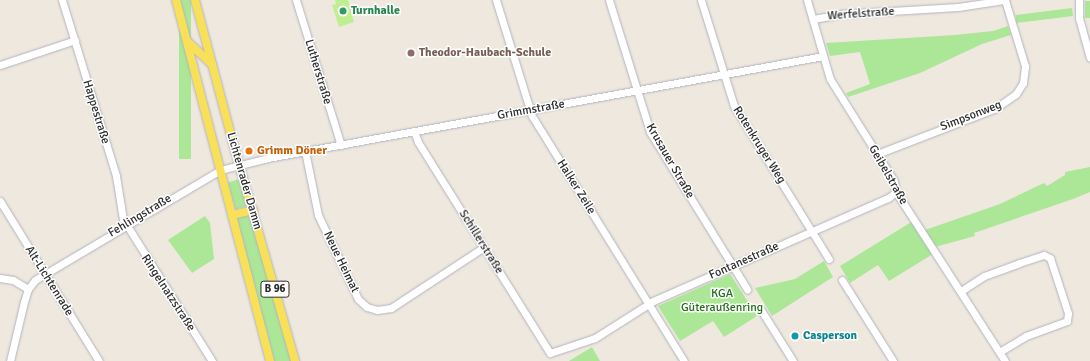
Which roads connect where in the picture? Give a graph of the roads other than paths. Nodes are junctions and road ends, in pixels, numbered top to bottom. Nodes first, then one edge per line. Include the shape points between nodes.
1 (62, 0) edge
2 (176, 0) edge
3 (195, 0) edge
4 (296, 0) edge
5 (496, 0) edge
6 (609, 0) edge
7 (701, 0) edge
8 (807, 0) edge
9 (1005, 0) edge
10 (1079, 0) edge
11 (813, 19) junction
12 (75, 40) junction
13 (186, 41) junction
14 (823, 56) junction
15 (1090, 58) edge
16 (212, 64) junction
17 (0, 65) edge
18 (724, 75) junction
19 (637, 91) junction
20 (529, 110) junction
21 (414, 131) junction
22 (341, 145) junction
23 (305, 151) junction
24 (877, 154) junction
25 (239, 164) junction
26 (220, 170) junction
27 (896, 192) junction
28 (0, 202) edge
29 (253, 210) junction
30 (232, 216) junction
31 (125, 225) junction
32 (812, 231) junction
33 (484, 247) junction
34 (829, 259) dead end
35 (733, 266) junction
36 (44, 273) junction
37 (0, 278) edge
38 (842, 280) dead end
39 (28, 289) junction
40 (747, 289) dead end
41 (961, 291) junction
42 (649, 304) junction
43 (761, 310) dead end
44 (999, 352) junction
45 (550, 353) joint
46 (10, 361) edge
47 (99, 361) edge
48 (212, 361) edge
49 (270, 361) edge
50 (295, 361) edge
51 (684, 361) edge
52 (792, 361) edge
53 (893, 361) edge
54 (1005, 361) edge

1 - 12 street, Happestraße
2 - 13 main road, Lichtenrader Damm / B 96
3 - 16 main road, Lichtenrader Damm / B 96
4 - 22 street, Lutherstraße
5 - 20 street, Halker Zeile
6 - 19 street, Krusauer Straße
7 - 18 street, Rotenkruger Weg
8 - 11 street, Geibelstraße
9 - 11 street, Werfelstraße via 958,7 846,13
9 - 24 street, Simpsonweg via 1025,66 1024,79 1016,94 996,108
10 - 15 street via 1079,18
11 - 14 street, Geibelstraße
12 - 17 street
12 - 31 street, Happestraße via 116,176
13 - 16 main road
13 - 26 main road, Lichtenrader Damm / B 96
14 - 18 street, Grimmstraße
14 - 24 street, Geibelstraße via 830,79
16 - 25 main road, Lichtenrader Damm / B 96
18 - 19 street, Grimmstraße
18 - 32 street, Rotenkruger Weg via 734,106
19 - 20 street, Grimmstraße
19 - 35 street, Krusauer Straße via 650,132
20 - 21 street, Grimmstraße
20 - 42 street, Halker Zeile
21 - 22 street, Grimmstraße
21 - 33 street, Schillerstraße via 418,142
22 - 23 street, Grimmstraße
23 - 25 street, Grimmstraße
23 - 33 street, Neue Heimat via 318,215 358,298 368,308 391,308
24 - 27 street, Geibelstraße via 894,181
25 - 26 street, Fehlingstraße
25 - 29 main road, Lichtenrader Damm / B 96
26 - 30 main road, Lichtenrader Damm / B 96
26 - 31 street, Fehlingstraße
27 - 32 street, Fontanestraße via 888,198
27 - 41 street, Geibelstraße
28 - 36 street, Alt-Lichtenrade
29 - 30 main road
29 - 50 main road, Lichtenrader Damm / B 96
30 - 49 main road, Lichtenrader Damm / B 96
31 - 36 street, Fehlingstraße
31 - 48 street, Ringelnatzstraße
32 - 34 street, Rotenkruger Weg
32 - 35 street, Fontanestraße
33 - 45 street, Schillerstraße
35 - 40 street, Krusauer Straße
35 - 42 street, Fontanestraße
36 - 39 street, Fehlingstraße
36 - 47 street, Alt-Lichtenrade
37 - 39 street via 12,280
38 - 53 street
39 - 46 street
41 - 44 street, Geibelstraße
41 - 44 street via 984,276 1040,255 1047,255 1050,258 1068,313 1067,321 1026,336
42 - 45 street, Fontanestraße via 595,338
42 - 51 street, Halker Zeile
43 - 52 street
44 - 54 street, Geibelstraße

